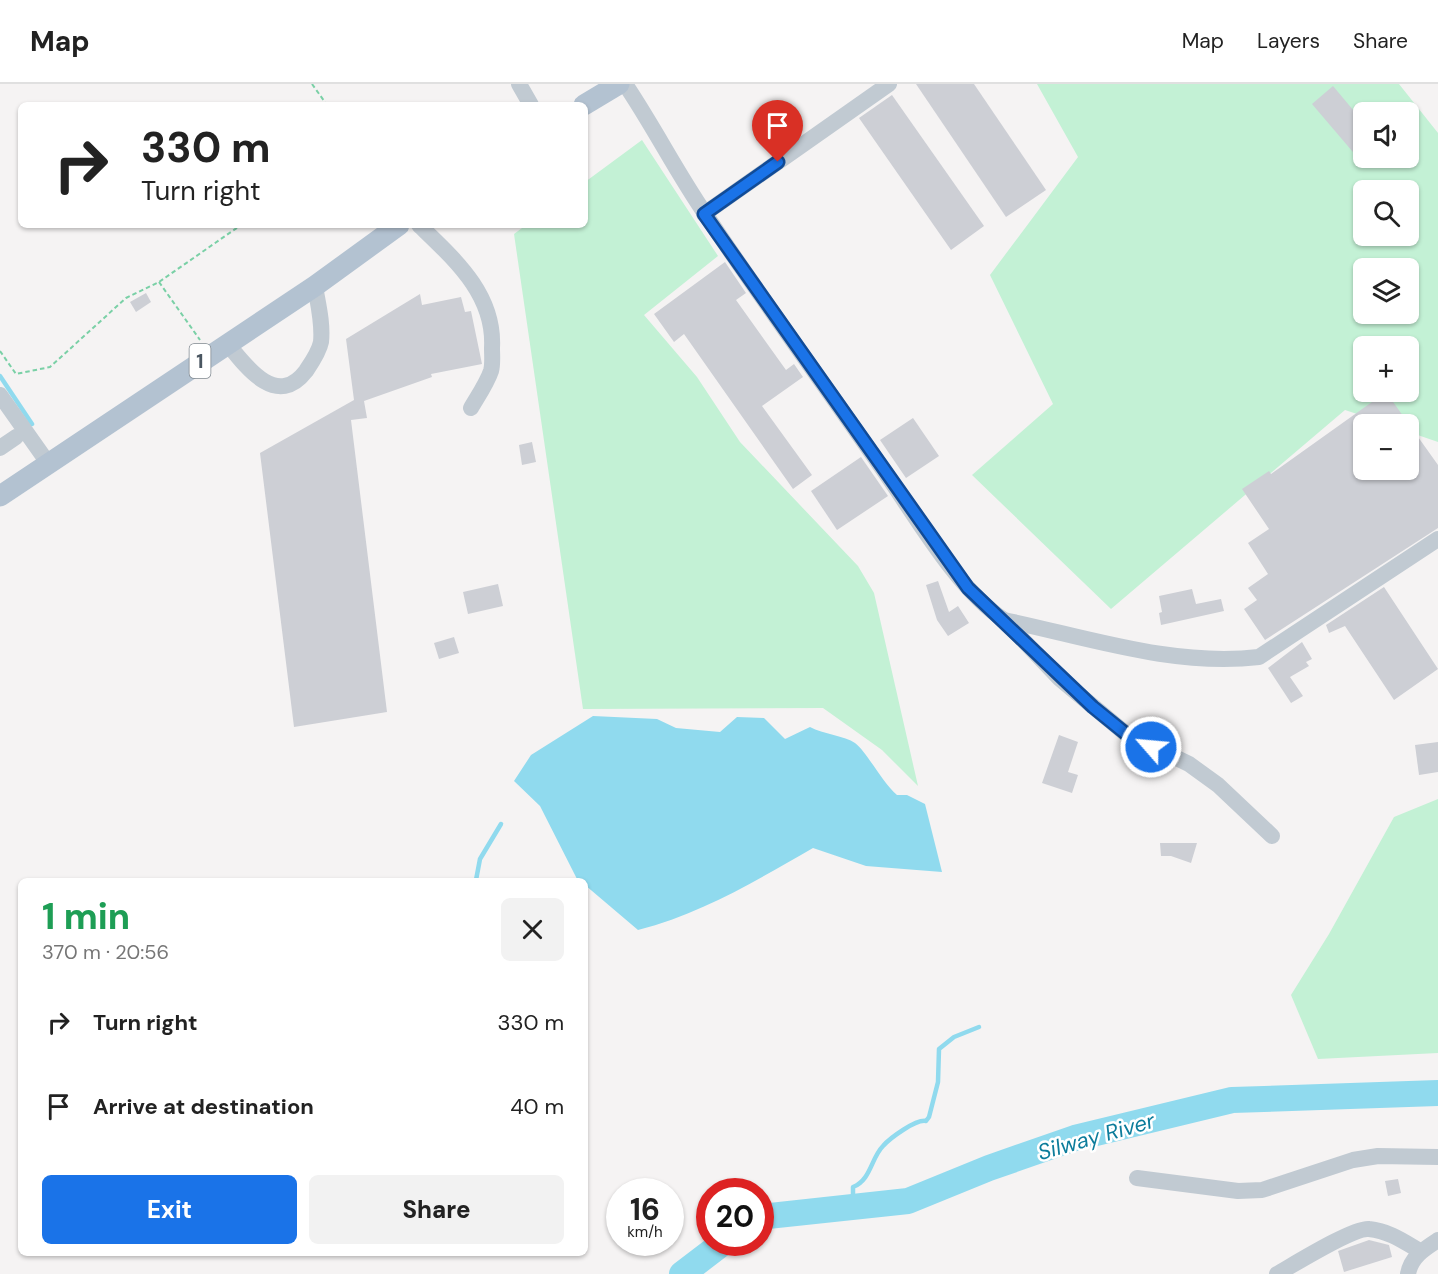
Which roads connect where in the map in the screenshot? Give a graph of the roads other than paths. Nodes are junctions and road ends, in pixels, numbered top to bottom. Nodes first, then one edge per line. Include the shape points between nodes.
1 (519, 84) edge
2 (619, 84) edge
3 (625, 84) edge
4 (889, 84) edge
5 (529, 102) edge
6 (588, 103) edge
7 (704, 214) junction
8 (395, 228) edge
9 (421, 228) edge
10 (315, 286) junction
11 (218, 349) junction
12 (0, 395) edge
13 (471, 408) dead end
14 (6, 415) edge
15 (16, 437) dead end
16 (0, 448) edge
17 (48, 463) junction
18 (0, 496) edge
19 (1438, 539) edge
20 (1004, 620) junction
21 (1272, 836) dead end
22 (1438, 1157) edge
23 (1137, 1178) dead end
24 (1438, 1240) edge
25 (1420, 1251) junction
26 (1277, 1274) edge
27 (1408, 1274) edge

1 - 5 street
2 - 6 main road
3 - 7 street
4 - 7 street
7 - 20 street via 968,588
8 - 10 main road, 1
9 - 13 street via 461,266 487,309 493,336 491,370
10 - 11 main road, 1
10 - 11 street via 320,345 300,379 284,386 267,384
11 - 17 main road, 1
12 - 14 street
14 - 17 street
15 - 16 street
17 - 18 main road, 1
19 - 20 street via 1259,657 1178,657
20 - 21 street via 1059,678 1125,733 1189,764 1218,785
22 - 23 street via 1378,1156 1353,1160 1262,1190 1238,1191
24 - 25 street
25 - 26 street via 1391,1233 1366,1228
25 - 27 street

